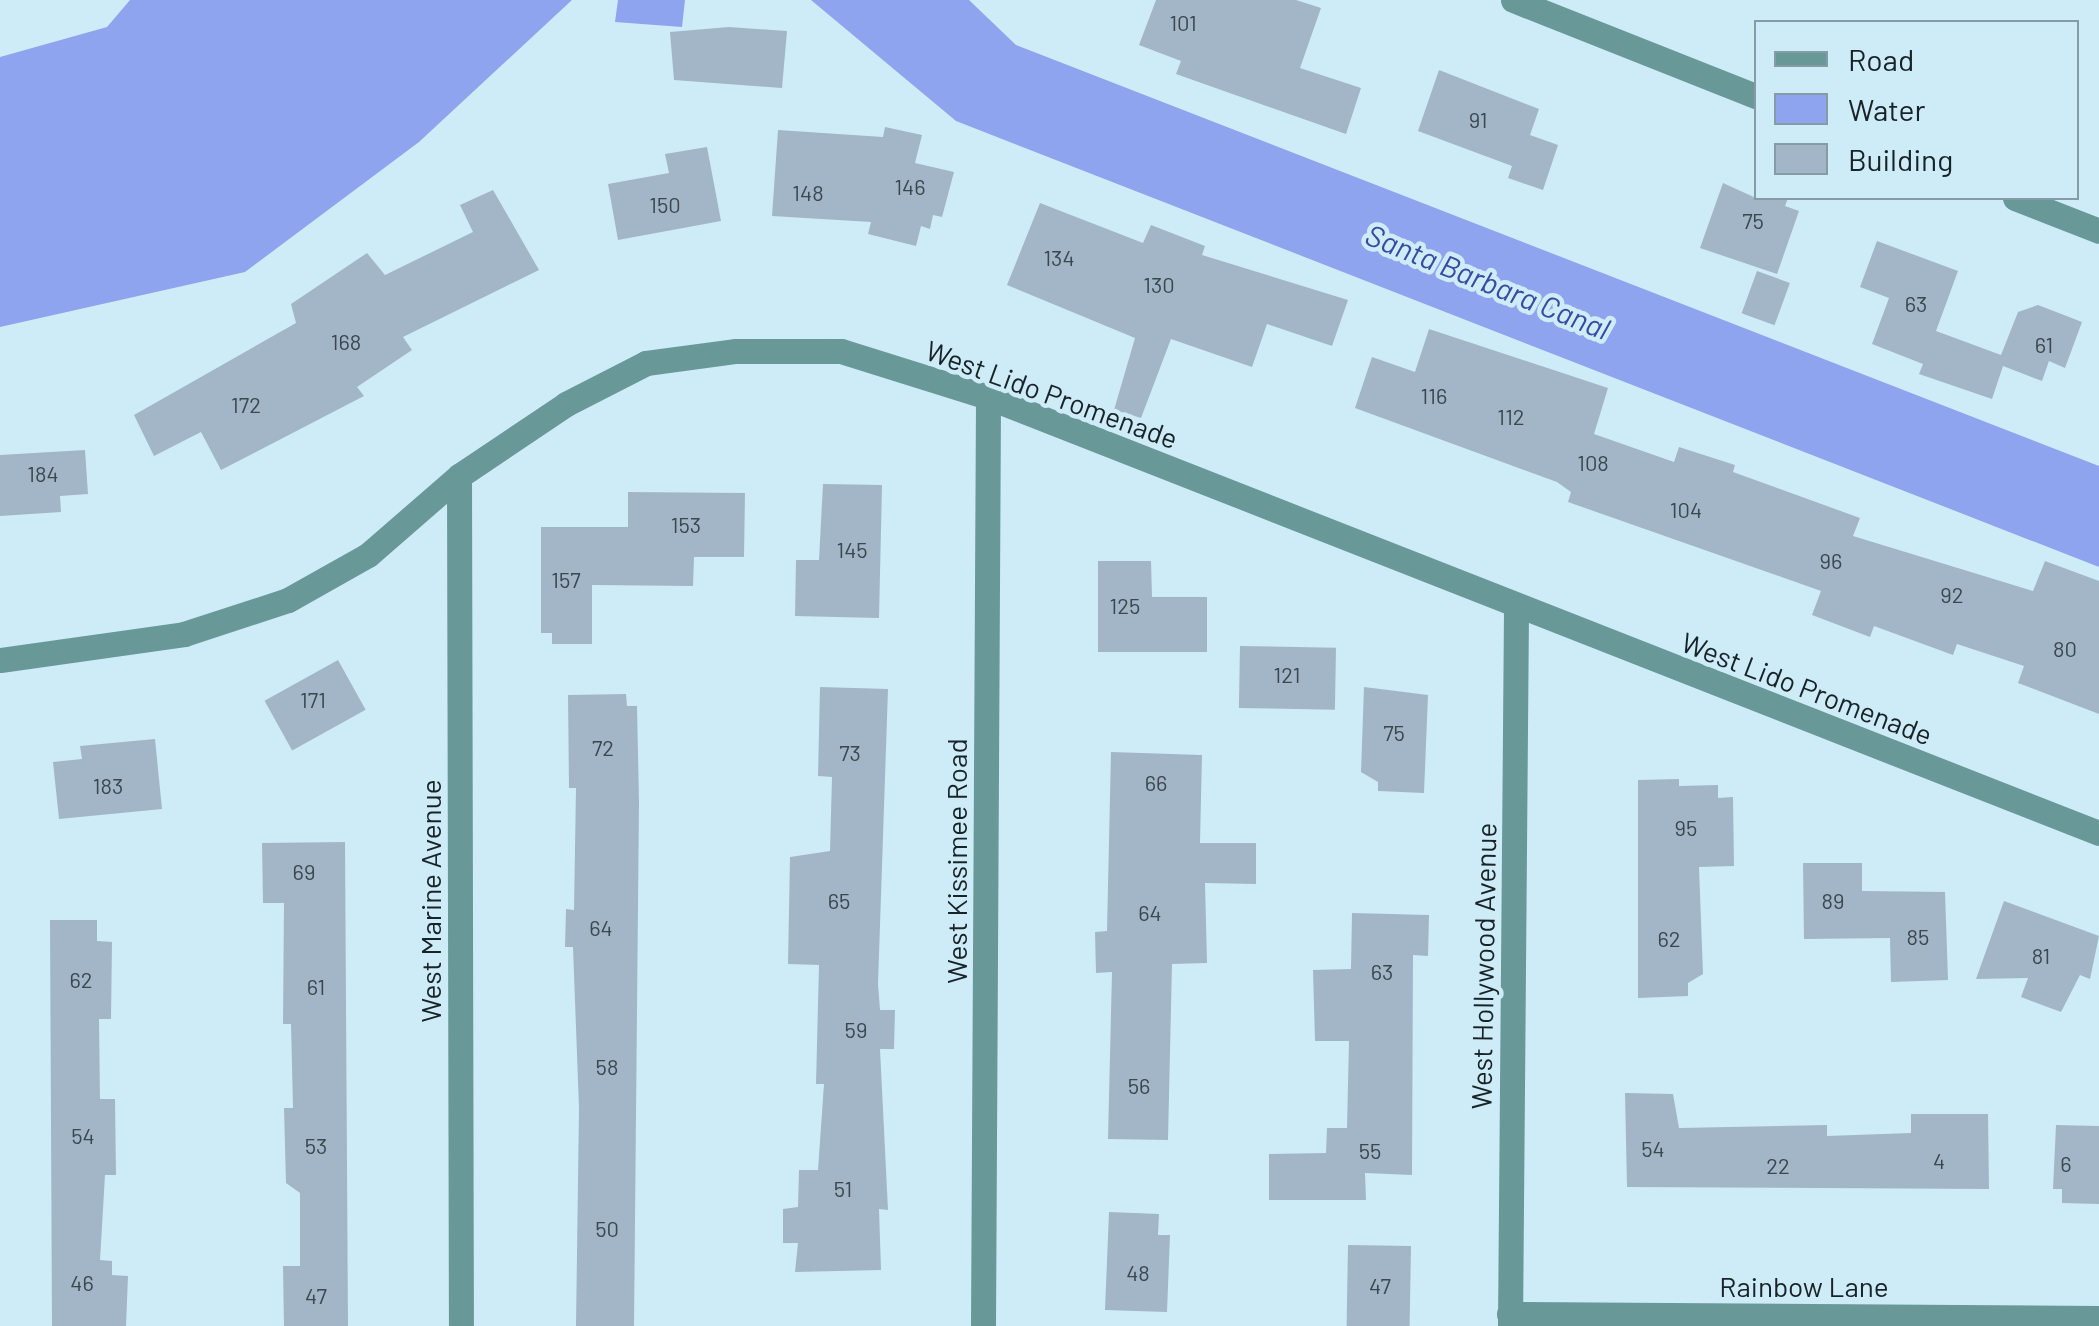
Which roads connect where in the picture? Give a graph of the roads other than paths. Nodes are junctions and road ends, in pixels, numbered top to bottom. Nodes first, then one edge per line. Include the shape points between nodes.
1 (1513, 0) edge
2 (1754, 95) edge
3 (2020, 200) edge
4 (2099, 231) edge
5 (988, 397) junction
6 (460, 476) junction
7 (1516, 607) junction
8 (0, 660) edge
9 (2099, 833) edge
10 (2099, 1318) edge
11 (1510, 1320) edge
12 (461, 1326) edge
13 (983, 1326) edge

1 - 2 street
3 - 4 street
5 - 6 street, West Lido Promenade via 841,351 736,350 646,362
5 - 7 street, West Lido Promenade
5 - 13 street, West Kissimee Road
6 - 8 street, West Lido Promenade via 368,554 288,600 184,634
6 - 12 street, West Marine Avenue
7 - 9 street, West Lido Promenade
7 - 11 street, West Hollywood Avenue
10 - 11 street, Rainbow Lane

